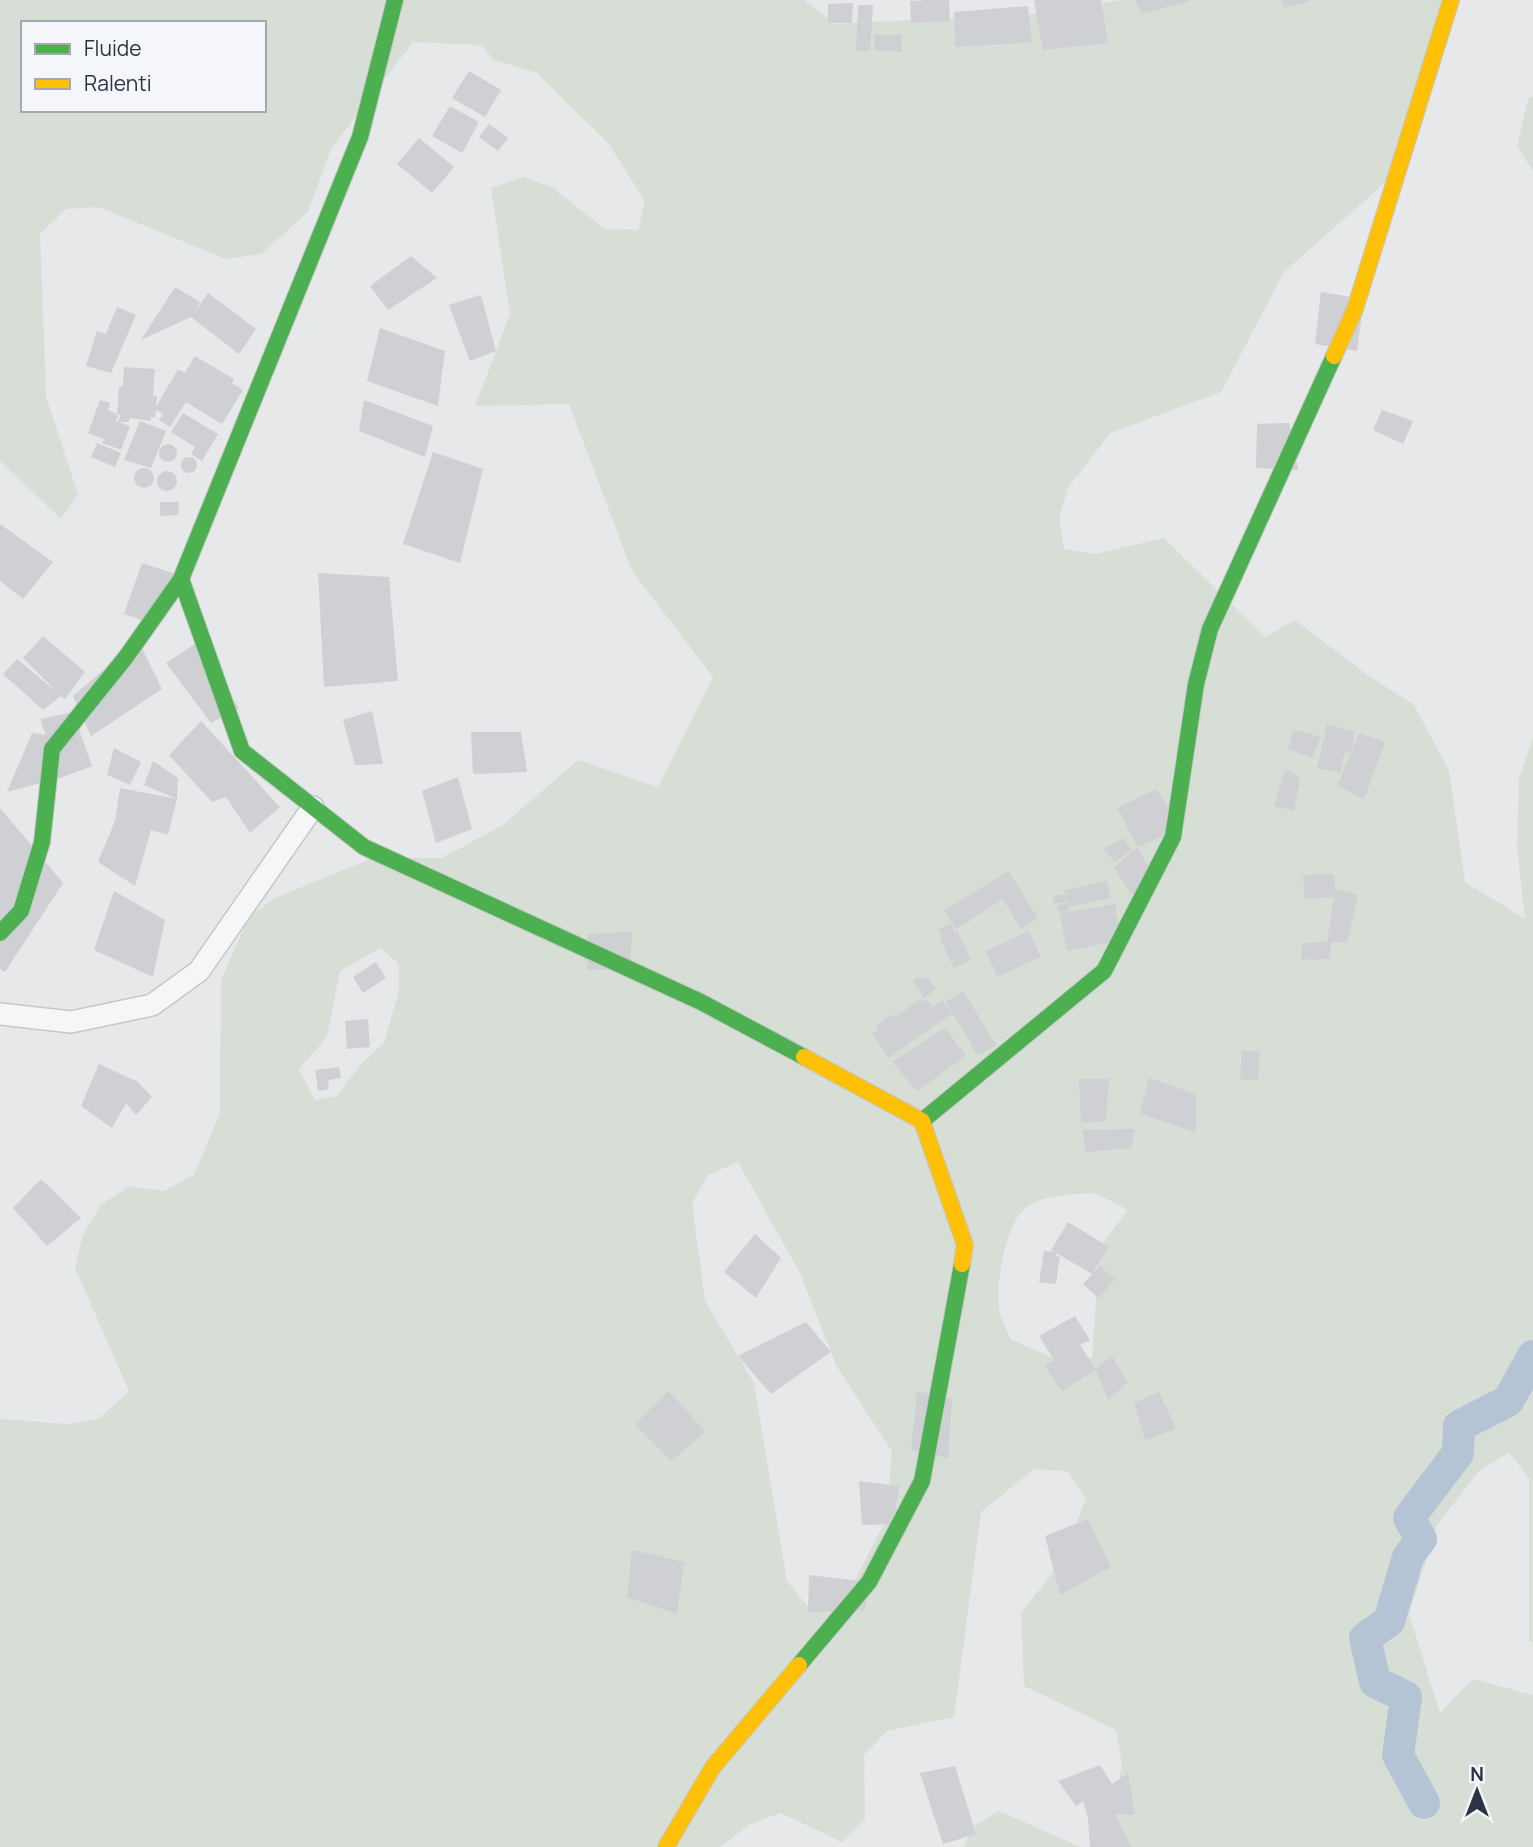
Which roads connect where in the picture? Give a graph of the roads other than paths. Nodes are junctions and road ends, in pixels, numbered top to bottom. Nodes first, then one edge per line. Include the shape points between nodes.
1 (395, 0) edge
2 (1451, 0) edge
3 (181, 579) junction
4 (313, 807) junction
5 (0, 933) edge
6 (0, 1014) edge
7 (922, 1121) junction
8 (666, 1847) edge

1 - 3 street via 360,137
2 - 7 street via 1355,309 1210,629 1196,684 1173,837 1104,971
3 - 4 street via 242,751
3 - 5 street via 126,657 51,749 42,842 21,911
4 - 6 street via 198,971 152,1005 71,1023
4 - 7 street via 364,847 701,1002
7 - 8 street via 965,1245 922,1481 869,1582 713,1767

